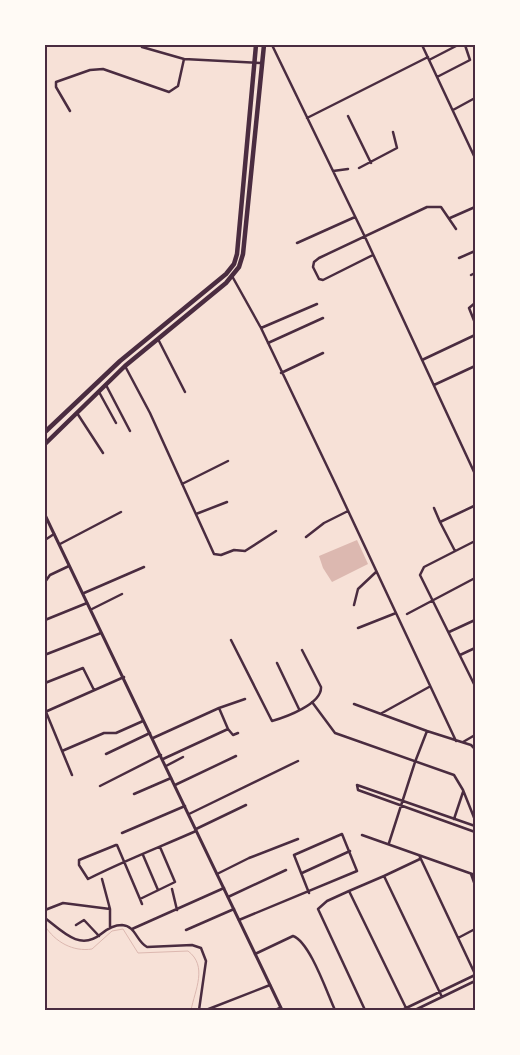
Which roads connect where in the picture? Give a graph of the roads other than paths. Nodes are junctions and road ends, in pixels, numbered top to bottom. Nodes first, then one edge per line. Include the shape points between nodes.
1 (256, 45) edge
2 (264, 45) edge
3 (272, 45) edge
4 (422, 45) edge
5 (458, 45) edge
6 (465, 45) edge
7 (142, 47) dead end
8 (184, 59) junction
9 (428, 59) junction
10 (254, 62) junction
11 (262, 63) junction
12 (437, 78) junction
13 (475, 98) edge
14 (453, 110) junction
15 (70, 111) dead end
16 (348, 116) dead end
17 (308, 118) junction
18 (393, 132) dead end
19 (247, 148) junction
20 (254, 149) junction
21 (475, 158) edge
22 (371, 163) junction
23 (359, 168) dead end
24 (348, 169) dead end
25 (333, 171) junction
26 (475, 207) edge
27 (355, 217) junction
28 (450, 218) junction
29 (456, 229) dead end
30 (365, 237) junction
31 (297, 243) dead end
32 (475, 251) edge
33 (373, 255) junction
34 (459, 258) dead end
35 (475, 273) edge
36 (471, 275) dead end
37 (232, 276) junction
38 (475, 303) edge
39 (317, 304) dead end
40 (323, 318) dead end
41 (475, 323) edge
42 (159, 328) junction
43 (260, 328) junction
44 (163, 334) junction
45 (475, 335) edge
46 (158, 339) junction
47 (268, 343) junction
48 (323, 353) dead end
49 (422, 360) junction
50 (125, 366) junction
51 (475, 366) edge
52 (281, 373) junction
53 (106, 385) junction
54 (434, 385) junction
55 (99, 392) junction
56 (185, 392) dead end
57 (77, 413) junction
58 (116, 422) dead end
59 (130, 431) dead end
60 (45, 432) edge
61 (45, 444) edge
62 (103, 453) dead end
63 (228, 461) dead end
64 (475, 474) edge
65 (182, 484) junction
66 (227, 502) dead end
67 (474, 506) dead end
68 (434, 508) dead end
69 (348, 511) junction
70 (121, 512) dead end
71 (196, 514) junction
72 (45, 515) edge
73 (440, 522) junction
74 (276, 532) dead end
75 (55, 534) junction
76 (306, 537) dead end
77 (45, 540) edge
78 (475, 541) edge
79 (60, 544) junction
80 (455, 550) junction
81 (71, 565) junction
82 (144, 567) dead end
83 (376, 572) junction
84 (475, 578) edge
85 (45, 582) edge
86 (84, 593) junction
87 (122, 594) dead end
88 (434, 601) junction
89 (89, 602) junction
90 (354, 605) dead end
91 (92, 609) junction
92 (396, 613) junction
93 (407, 614) dead end
94 (45, 620) edge
95 (475, 620) edge
96 (358, 628) dead end
97 (449, 632) junction
98 (103, 633) junction
99 (231, 640) dead end
100 (475, 648) edge
101 (302, 650) dead end
102 (47, 654) dead end
103 (460, 656) junction
104 (277, 663) dead end
105 (124, 677) junction
106 (473, 679) edge
107 (45, 683) edge
108 (475, 686) edge
109 (429, 687) junction
110 (94, 690) junction
111 (245, 699) dead end
112 (312, 702) junction
113 (354, 704) dead end
114 (219, 708) junction
115 (300, 709) junction
116 (46, 712) edge
117 (382, 713) junction
118 (144, 720) junction
119 (228, 729) junction
120 (238, 732) dead end
121 (427, 732) junction
122 (150, 733) junction
123 (475, 735) edge
124 (153, 738) junction
125 (456, 741) junction
126 (461, 743) junction
127 (475, 749) edge
128 (62, 751) junction
129 (106, 754) dead end
130 (236, 756) dead end
131 (162, 757) junction
132 (184, 757) dead end
133 (298, 761) dead end
134 (414, 762) junction
135 (166, 766) junction
136 (72, 775) dead end
137 (172, 778) junction
138 (175, 785) junction
139 (100, 786) dead end
140 (463, 790) junction
141 (134, 794) dead end
142 (402, 800) junction
143 (246, 805) dead end
144 (185, 806) junction
145 (401, 806) junction
146 (189, 814) junction
147 (454, 819) junction
148 (475, 820) edge
149 (475, 826) edge
150 (196, 830) junction
151 (475, 832) edge
152 (122, 834) dead end
153 (362, 835) dead end
154 (298, 840) dead end
155 (388, 844) junction
156 (160, 847) junction
157 (350, 851) junction
158 (143, 855) junction
159 (419, 855) junction
160 (420, 859) junction
161 (124, 863) junction
162 (286, 870) dead end
163 (301, 873) junction
164 (217, 874) junction
165 (471, 874) junction
166 (475, 875) edge
167 (384, 876) junction
168 (102, 879) dead end
169 (475, 885) edge
170 (224, 888) junction
171 (172, 889) dead end
172 (158, 891) junction
173 (349, 891) junction
174 (309, 893) junction
175 (228, 897) junction
176 (140, 899) junction
177 (142, 904) dead end
178 (110, 909) junction
179 (234, 909) junction
180 (45, 910) edge
181 (177, 910) junction
182 (45, 918) edge
183 (239, 920) junction
184 (76, 925) dead end
185 (110, 927) junction
186 (132, 929) junction
187 (475, 929) edge
188 (186, 930) dead end
189 (99, 936) junction
190 (458, 938) junction
191 (255, 954) junction
192 (475, 974) edge
193 (475, 981) edge
194 (270, 986) junction
195 (439, 992) junction
196 (442, 997) junction
197 (281, 1009) edge
198 (406, 1009) edge
199 (199, 1010) edge
200 (206, 1010) edge
201 (275, 1010) edge
202 (335, 1010) edge
203 (365, 1010) edge
204 (402, 1010) edge
205 (415, 1010) edge

1 - 10 main road
2 - 11 main road
3 - 17 street
4 - 9 street
5 - 9 street
6 - 12 street via 470,60
7 - 8 street
8 - 10 street
8 - 15 street via 178,86 169,92 104,69 58,80 56,87
9 - 12 street
9 - 17 street
10 - 11 street
10 - 19 main road
11 - 20 main road
12 - 14 street
13 - 14 street
14 - 21 street
16 - 22 street
17 - 25 street
18 - 22 street via 397,148
19 - 20 main road
19 - 42 main road via 234,264 211,287
20 - 37 main road via 243,254
22 - 23 street
24 - 25 street
25 - 27 street
26 - 28 street
27 - 30 street
27 - 31 street
28 - 29 street
28 - 30 street via 441,207 433,206
30 - 33 street
30 - 33 street via 316,260 313,267 323,280
32 - 34 street
33 - 49 street
35 - 36 street
37 - 43 street
37 - 44 main road
38 - 41 street via 469,308
39 - 43 street
40 - 47 street
42 - 44 main road
42 - 60 main road via 120,360
43 - 47 street
44 - 46 main road
45 - 49 street
46 - 50 main road
46 - 56 street
47 - 52 street
48 - 52 street
49 - 54 street
50 - 53 main road
50 - 65 street
51 - 54 street
52 - 69 street
53 - 55 main road
53 - 59 street
54 - 64 street
55 - 57 main road
55 - 58 street
57 - 61 main road
57 - 62 street
63 - 65 street
65 - 71 street
66 - 71 street
67 - 73 street
68 - 73 street
69 - 76 street
69 - 83 street
70 - 79 street
71 - 74 street via 214,554 218,556 234,550 245,551
72 - 75 street
73 - 80 street
75 - 77 street
75 - 79 street
78 - 80 street
79 - 81 street
80 - 88 street via 421,569 420,574
81 - 85 street via 50,575
81 - 86 street
82 - 86 street
83 - 90 street via 358,589
83 - 92 street
84 - 88 street
86 - 89 street
87 - 91 street
88 - 93 street
88 - 97 street
89 - 91 street
89 - 94 street
91 - 98 street
92 - 96 street
92 - 109 street
95 - 97 street
97 - 103 street
98 - 102 street
98 - 105 street
99 - 115 street via 271,720
100 - 103 street
101 - 112 street via 322,687 320,697
103 - 106 street
104 - 115 street
105 - 110 street
105 - 118 street
106 - 108 street
107 - 110 street via 83,668
109 - 117 street
109 - 125 street
110 - 116 street
111 - 114 street
112 - 115 street
112 - 134 street via 335,733
113 - 117 street
114 - 119 street
114 - 124 street
116 - 128 street
117 - 121 street
118 - 122 street
118 - 128 street
119 - 120 street via 233,735
119 - 131 street
121 - 125 street
121 - 134 street
122 - 124 street
122 - 129 street
123 - 126 street
124 - 131 street
125 - 126 street
126 - 127 street
128 - 136 street
130 - 138 street
131 - 135 street
131 - 139 street
132 - 135 street
133 - 146 street
134 - 140 street via 454,775
134 - 142 street
135 - 137 street
137 - 138 street
137 - 141 street
138 - 144 street
140 - 147 street
140 - 148 street
142 - 145 street
142 - 145 street via 359,784 356,787
142 - 147 street
143 - 150 street
144 - 146 street
144 - 152 street
145 - 151 street
145 - 155 street
146 - 150 street
147 - 149 street
150 - 156 street
150 - 164 street
153 - 155 street
154 - 164 street
155 - 159 street
156 - 158 street
156 - 172 street via 175,882
157 - 163 street
157 - 163 street via 341,834 295,854
157 - 174 street via 357,871
158 - 161 street
158 - 172 street
159 - 160 street
159 - 165 street
160 - 167 street
160 - 190 street
161 - 161 street via 88,879 79,863 114,844
161 - 176 street
162 - 175 street
163 - 174 street
164 - 170 street
165 - 166 street
165 - 169 street
167 - 173 street
167 - 195 street
168 - 178 street
170 - 175 street
170 - 181 street
171 - 181 street
172 - 176 street
173 - 198 street
173 - 203 street via 318,909
174 - 183 street
175 - 179 street
176 - 177 street
178 - 180 street via 63,903
178 - 185 street
179 - 183 street
179 - 188 street
181 - 186 street
182 - 189 street via 78,941 86,942
183 - 191 street
184 - 189 street via 84,920
185 - 186 street via 122,925
185 - 189 street
186 - 199 street via 147,947 192,945 203,950 206,961
187 - 190 street
190 - 192 street
191 - 194 street
191 - 202 street via 293,936 298,938 306,948
192 - 195 street
193 - 196 street
194 - 197 street
194 - 200 street
195 - 196 street
195 - 198 street
196 - 205 street
197 - 201 street
198 - 204 street

